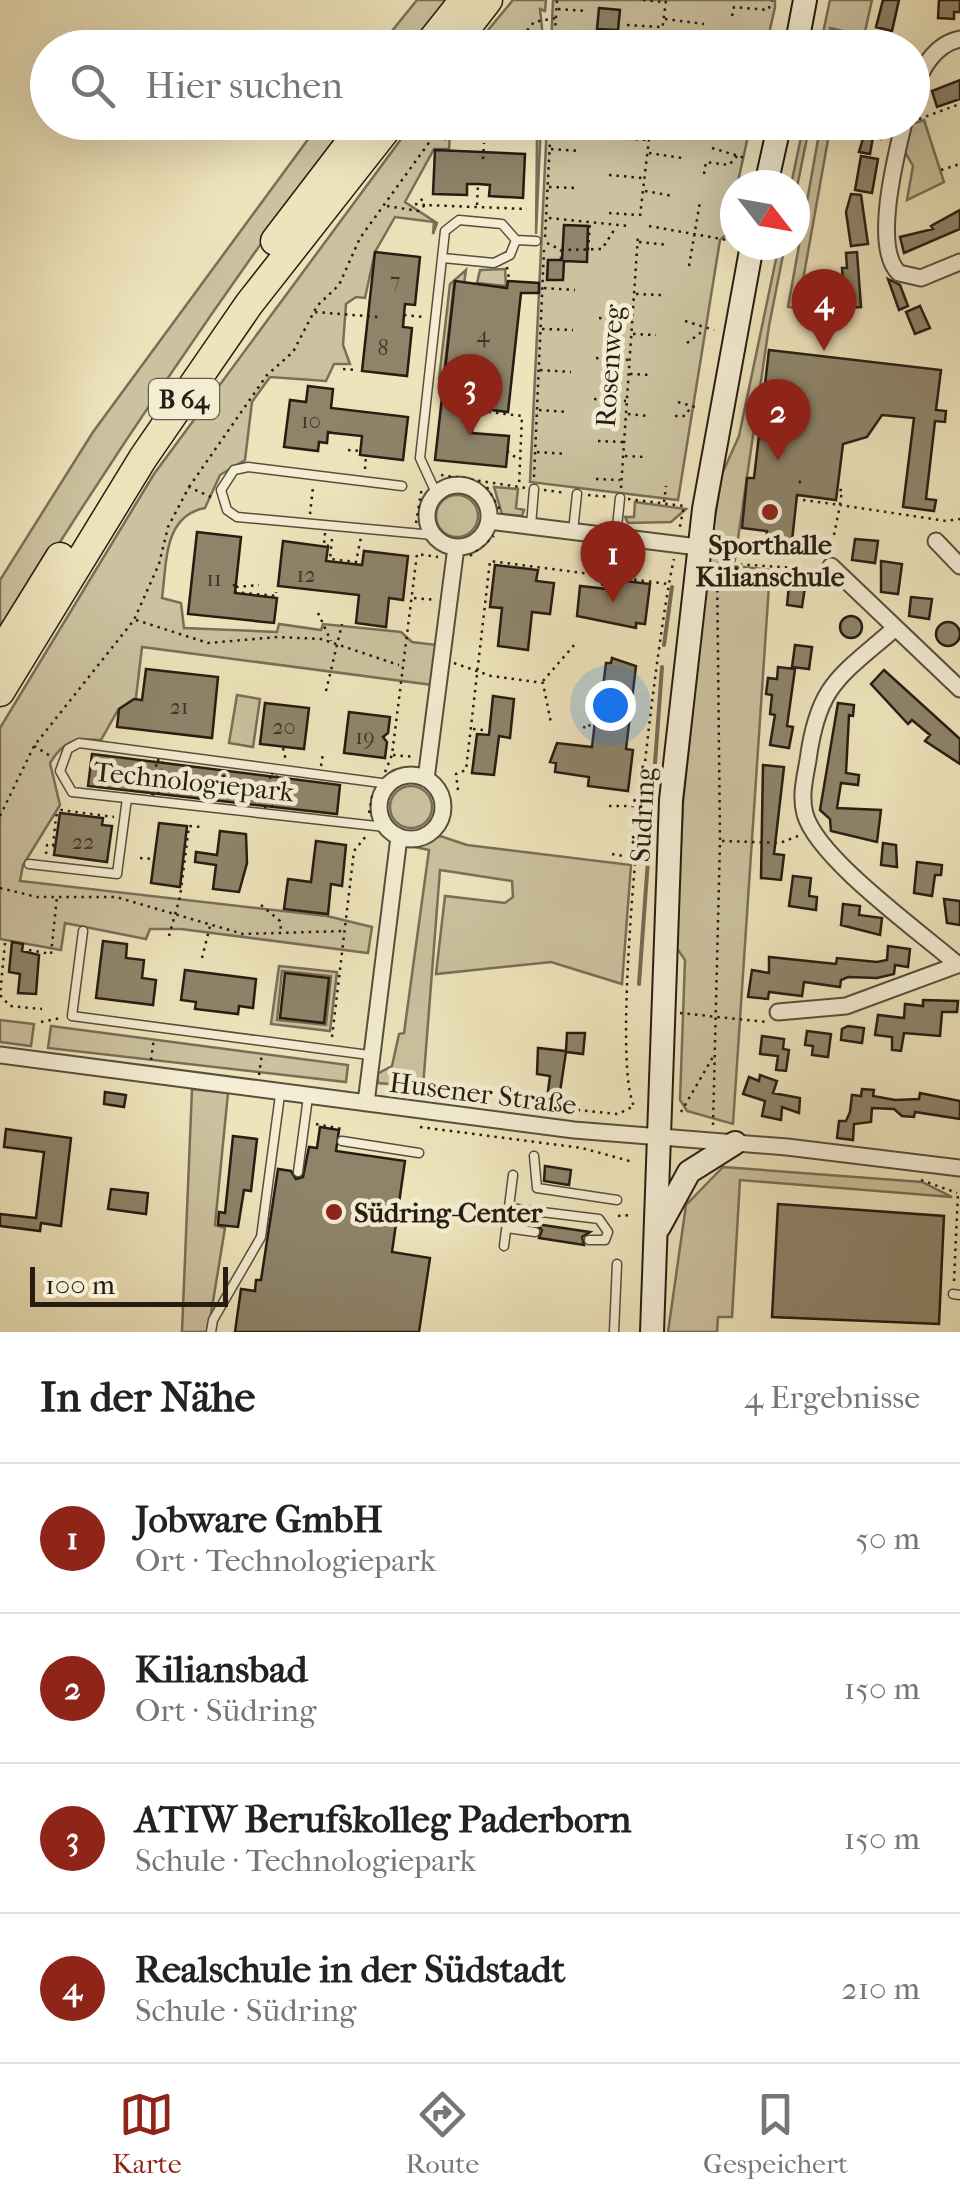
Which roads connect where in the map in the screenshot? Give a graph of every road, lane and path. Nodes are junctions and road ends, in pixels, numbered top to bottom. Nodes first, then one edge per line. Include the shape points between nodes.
1 (464, 0) edge
2 (488, 0) edge
3 (557, 0) edge
4 (643, 0) edge
5 (805, 0) edge
6 (666, 1) edge
7 (774, 1) edge
8 (557, 9) junction
9 (587, 11) dead end
10 (732, 16) dead end
11 (556, 18) junction
12 (664, 19) junction
13 (704, 24) dead end
14 (627, 26) dead end
15 (663, 28) joint
16 (440, 30) edge
17 (464, 30) edge
18 (528, 30) edge
19 (555, 30) edge
20 (799, 30) edge
21 (960, 39) edge
22 (930, 60) edge
23 (960, 104) edge
24 (930, 115) edge
25 (353, 140) edge
26 (378, 140) edge
27 (430, 140) edge
28 (446, 140) edge
29 (550, 140) edge
30 (649, 140) edge
31 (776, 140) edge
32 (901, 140) edge
33 (449, 142) dead end
34 (484, 144) dead end
35 (712, 148) dead end
36 (550, 149) junction
37 (580, 151) dead end
38 (648, 153) junction
39 (738, 156) junction
40 (682, 158) dead end
41 (745, 158) dead end
42 (483, 159) dead end
43 (960, 164) edge
44 (769, 170) edge
45 (941, 170) dead end
46 (704, 174) dead end
47 (609, 175) dead end
48 (644, 178) junction
49 (478, 184) dead end
50 (548, 187) junction
51 (576, 188) dead end
52 (643, 190) junction
53 (419, 196) dead end
54 (673, 196) dead end
55 (700, 202) dead end
56 (415, 204) dead end
57 (425, 205) junction
58 (385, 206) junction
59 (477, 208) junction
60 (526, 210) dead end
61 (608, 213) dead end
62 (547, 218) junction
63 (476, 222) junction
64 (590, 223) junction
65 (616, 225) junction
66 (629, 226) dead end
67 (648, 226) dead end
68 (693, 234) junction
69 (638, 236) dead end
70 (720, 239) edge
71 (516, 240) junction
72 (540, 241) junction
73 (638, 242) junction
74 (668, 244) dead end
75 (561, 250) junction
76 (588, 252) junction
77 (442, 258) junction
78 (561, 260) dead end
79 (749, 260) edge
80 (960, 262) edge
81 (689, 266) dead end
82 (508, 268) dead end
83 (508, 279) dead end
84 (542, 288) junction
85 (574, 290) dead end
86 (634, 294) junction
87 (661, 295) dead end
88 (314, 312) junction
89 (404, 315) dead end
90 (378, 317) dead end
91 (435, 318) junction
92 (598, 318) dead end
93 (632, 320) junction
94 (685, 321) dead end
95 (540, 329) junction
96 (705, 329) junction
97 (573, 330) dead end
98 (714, 330) dead end
99 (632, 334) junction
100 (656, 335) dead end
101 (687, 343) dead end
102 (596, 358) dead end
103 (630, 360) junction
104 (343, 369) dead end
105 (356, 370) dead end
106 (539, 370) junction
107 (571, 372) dead end
108 (629, 374) junction
109 (652, 375) dead end
110 (594, 398) dead end
111 (627, 401) junction
112 (678, 402) dead end
113 (537, 410) junction
114 (481, 411) dead end
115 (567, 412) dead end
116 (626, 414) junction
117 (646, 416) dead end
118 (675, 416) dead end
119 (598, 441) dead end
120 (624, 442) junction
121 (348, 450) dead end
122 (360, 451) dead end
123 (507, 451) dead end
124 (535, 452) junction
125 (567, 454) dead end
126 (366, 456) dead end
127 (623, 456) junction
128 (645, 458) dead end
129 (520, 459) junction
130 (314, 475) junction
131 (596, 479) dead end
132 (622, 480) junction
133 (363, 481) junction
134 (484, 484) junction
135 (402, 486) dead end
136 (666, 486) dead end
137 (189, 487) junction
138 (519, 487) junction
139 (433, 488) junction
140 (534, 488) junction
141 (837, 490) dead end
142 (578, 494) junction
143 (620, 498) junction
144 (803, 500) dead end
145 (222, 502) junction
146 (664, 504) junction
147 (840, 505) junction
148 (684, 506) dead end
149 (960, 519) edge
150 (494, 521) junction
151 (309, 525) junction
152 (530, 525) junction
153 (334, 528) junction
154 (362, 531) junction
155 (573, 531) junction
156 (834, 534) dead end
157 (426, 536) junction
158 (616, 536) junction
159 (325, 537) dead end
160 (936, 541) dead end
161 (331, 546) junction
162 (698, 547) junction
163 (455, 554) junction
164 (800, 564) dead end
165 (831, 566) dead end
166 (960, 566) edge
167 (670, 574) dead end
168 (604, 575) junction
169 (413, 582) junction
170 (420, 583) dead end
171 (668, 584) junction
172 (259, 585) dead end
173 (602, 586) dead end
174 (276, 592) dead end
175 (411, 598) junction
176 (438, 600) dead end
177 (318, 614) dead end
178 (134, 620) junction
179 (408, 623) junction
180 (342, 624) dead end
181 (414, 624) dead end
182 (893, 630) junction
183 (331, 642) junction
184 (338, 644) junction
185 (575, 644) dead end
186 (0, 654) edge
187 (440, 661) junction
188 (402, 666) junction
189 (478, 672) junction
190 (543, 683) junction
191 (960, 690) edge
192 (326, 691) dead end
193 (0, 692) edge
194 (593, 694) dead end
195 (551, 723) dead end
196 (471, 728) junction
197 (583, 728) dead end
198 (484, 730) dead end
199 (34, 746) junction
200 (392, 755) junction
201 (429, 758) junction
202 (156, 761) dead end
203 (163, 762) dead end
204 (62, 763) junction
205 (283, 764) junction
206 (271, 775) dead end
207 (277, 776) dead end
208 (426, 779) junction
209 (384, 782) junction
210 (458, 790) dead end
211 (152, 792) dead end
212 (158, 793) dead end
213 (127, 798) junction
214 (266, 805) dead end
215 (272, 806) dead end
216 (609, 806) dead end
217 (643, 806) junction
218 (0, 816) edge
219 (124, 819) junction
220 (368, 825) junction
221 (201, 827) dead end
222 (386, 827) junction
223 (812, 831) junction
224 (400, 838) junction
225 (720, 841) junction
226 (612, 854) dead end
227 (140, 858) dead end
228 (45, 859) dead end
229 (154, 859) dead end
230 (638, 859) junction
231 (29, 864) dead end
232 (184, 870) junction
233 (195, 871) dead end
234 (0, 888) edge
235 (57, 897) junction
236 (262, 905) dead end
237 (175, 912) junction
238 (211, 924) junction
239 (83, 931) dead end
240 (345, 931) junction
241 (281, 932) junction
242 (169, 936) dead end
243 (5, 943) dead end
244 (29, 950) dead end
245 (202, 958) dead end
246 (958, 964) edge
247 (326, 1000) dead end
248 (336, 1004) junction
249 (342, 1008) dead end
250 (42, 1009) dead end
251 (778, 1012) joint
252 (72, 1016) junction
253 (715, 1016) junction
254 (41, 1022) dead end
255 (156, 1027) junction
256 (680, 1030) dead end
257 (264, 1040) junction
258 (331, 1048) junction
259 (0, 1055) edge
260 (714, 1055) junction
261 (369, 1056) junction
262 (148, 1075) junction
263 (258, 1091) junction
264 (418, 1093) dead end
265 (280, 1094) junction
266 (308, 1097) junction
267 (366, 1103) junction
268 (681, 1112) dead end
269 (305, 1122) junction
270 (713, 1125) dead end
271 (420, 1127) dead end
272 (342, 1128) dead end
273 (658, 1138) junction
274 (342, 1141) dead end
275 (735, 1142) junction
276 (420, 1152) dead end
277 (534, 1156) dead end
278 (632, 1162) dead end
279 (960, 1168) edge
280 (298, 1172) dead end
281 (513, 1175) dead end
282 (921, 1180) dead end
283 (959, 1193) edge
284 (618, 1200) dead end
285 (509, 1208) junction
286 (631, 1215) dead end
287 (618, 1216) dead end
288 (506, 1228) junction
289 (534, 1232) dead end
290 (656, 1234) junction
291 (588, 1240) dead end
292 (504, 1246) dead end
293 (616, 1264) dead end
294 (957, 1295) edge
295 (211, 1332) edge
296 (614, 1332) edge
297 (652, 1332) edge

1 - 16 highway
2 - 17 highway
3 - 8 path
4 - 6 path
5 - 20 main road
6 - 12 path
7 - 10 path via 768,10 734,7
8 - 9 path
8 - 11 path
11 - 18 path
11 - 19 path
12 - 13 path
12 - 15 path
14 - 15 path
21 - 22 street
23 - 24 path
25 - 186 highway, B 64 via 131,442
26 - 193 highway, B 64 via 249,304 142,458
27 - 58 path
28 - 33 path
29 - 36 path
30 - 38 path
31 - 44 main road
32 - 80 street via 888,259 898,273 922,278
34 - 42 path
35 - 39 path
36 - 37 path
36 - 50 path
38 - 40 path
38 - 48 path
39 - 41 path
39 - 46 path via 730,165 706,162
43 - 45 path
47 - 48 path
48 - 52 path
49 - 59 path
50 - 51 path
50 - 62 path
52 - 54 path
52 - 61 path via 640,216
53 - 57 path
55 - 68 path
56 - 57 path
57 - 58 path via 418,211
57 - 59 path
58 - 88 path via 360,238 339,285
59 - 60 path
59 - 63 path
62 - 64 path
62 - 72 path
63 - 71 lane via 502,224
63 - 77 lane via 448,227
64 - 65 path
64 - 76 path
65 - 66 path
65 - 76 path via 610,242
67 - 68 path
68 - 70 path
68 - 81 path
69 - 73 path, Rosenweg
71 - 72 lane
71 - 77 lane via 510,255 494,263
72 - 75 path
72 - 84 path
73 - 74 path
73 - 86 path, Rosenweg
75 - 76 path
75 - 78 path
77 - 91 lane
79 - 162 main road, Südring
82 - 83 path
84 - 85 path
84 - 95 path
86 - 87 path
86 - 93 path, Rosenweg
88 - 90 path
88 - 137 path via 293,352 267,375
89 - 91 path
91 - 139 lane via 420,458
92 - 93 path
93 - 99 path, Rosenweg
94 - 96 path
95 - 97 path
95 - 106 path
96 - 98 path
96 - 101 path
99 - 100 path
99 - 103 path, Rosenweg
102 - 103 path
103 - 108 path, Rosenweg
104 - 105 path
106 - 107 path
106 - 113 path
108 - 109 path
108 - 111 path, Rosenweg
110 - 111 path
111 - 116 path, Rosenweg
112 - 118 path via 693,407
113 - 115 path
113 - 124 path
114 - 129 path via 522,416
116 - 117 path
116 - 120 path, Rosenweg
119 - 120 path
120 - 127 path, Rosenweg
121 - 122 path
123 - 129 path
124 - 125 path
124 - 140 path
126 - 133 path
127 - 128 path
127 - 132 path, Rosenweg
129 - 138 path
130 - 133 lane
130 - 145 lane via 234,470
130 - 151 path
131 - 132 path
132 - 143 path, Rosenweg
133 - 135 lane
134 - 138 path
134 - 139 path via 445,473
134 - 150 path via 500,508
136 - 146 path
137 - 145 path
137 - 178 path
138 - 140 path
139 - 150 street via 470,487
139 - 157 street
139 - 157 path via 422,486 416,503
140 - 142 path
140 - 152 lane
141 - 147 path
142 - 143 path
142 - 155 lane
143 - 146 path
143 - 158 lane
144 - 147 path
145 - 151 lane via 237,517
146 - 148 path
147 - 149 path
147 - 156 path
150 - 152 street
150 - 163 street
150 - 163 path via 496,533 479,552
151 - 153 lane
152 - 155 street
153 - 154 lane
153 - 161 path
154 - 157 lane
154 - 161 path via 356,562 330,559
155 - 158 street
157 - 163 street
158 - 162 street
159 - 161 path via 324,546
160 - 166 street
162 - 273 main road, Südring via 671,800
163 - 169 path via 418,554
163 - 187 street
164 - 225 path via 718,562
165 - 182 street
167 - 171 path
168 - 171 path
168 - 173 path
168 - 189 path via 490,561
169 - 170 path
169 - 175 path
171 - 217 path
172 - 174 path via 234,586 235,592
175 - 176 path
175 - 179 path
177 - 183 path
178 - 183 path via 208,642 299,636
178 - 199 path
179 - 181 path
179 - 188 path
180 - 184 path
182 - 191 street
182 - 223 street via 821,700 802,798
183 - 184 path
184 - 188 path
184 - 192 path
185 - 190 path
187 - 189 path
187 - 201 street
188 - 200 path
189 - 190 path
189 - 196 path
190 - 195 path
194 - 197 path via 589,728
196 - 198 path
196 - 210 path via 466,770 456,774
199 - 204 path
199 - 218 path
200 - 201 path
200 - 209 path
201 - 208 street
202 - 211 path
203 - 212 path
204 - 205 lane, Technologiepark via 68,748 79,743
204 - 213 lane, Technologiepark via 63,784 72,792
205 - 205 path via 282,749
205 - 209 lane, Technologiepark
206 - 214 path
207 - 215 path
208 - 209 street, Technologiepark
208 - 224 street via 442,800 440,821 418,838
209 - 220 path via 370,799
209 - 222 street via 379,808
213 - 219 lane
213 - 220 lane, Technologiepark
216 - 217 path
217 - 230 path
219 - 228 path via 61,810
219 - 231 lane via 117,874
220 - 222 lane, Technologiepark
220 - 240 path via 354,851
221 - 232 path via 189,826
222 - 224 street
223 - 225 path via 780,843
223 - 246 street
224 - 261 street
225 - 253 path
226 - 230 path
227 - 229 path
230 - 264 path via 626,1045 634,1106 618,1114
232 - 233 path
232 - 237 path
234 - 235 path
235 - 237 path via 116,896
235 - 244 path via 51,954
236 - 241 path via 280,921
237 - 238 path
237 - 242 path
238 - 241 path via 242,934
238 - 245 path
239 - 252 lane
240 - 241 path
240 - 248 path
243 - 250 path via 0,996 10,1006
246 - 251 street via 846,1006
247 - 248 path
248 - 249 path
248 - 258 path
251 - 253 path via 770,1022
252 - 254 path
252 - 255 lane
253 - 256 path via 680,1012
253 - 260 path
255 - 257 lane
255 - 262 path
257 - 258 lane
257 - 263 path
258 - 261 lane
259 - 262 street, Husener Straße
260 - 268 path
260 - 270 path
261 - 267 street
262 - 263 street, Husener Straße
263 - 265 street, Husener Straße
265 - 266 street, Husener Straße
265 - 295 lane via 260,1238
266 - 267 street, Husener Straße
266 - 269 lane
267 - 273 street, Husener Straße
269 - 272 path
269 - 280 lane
271 - 278 path via 582,1148
273 - 275 street, Husener Straße
273 - 290 main road, Südring
274 - 276 lane
275 - 279 street, Husener Straße
275 - 290 main road via 689,1172
277 - 284 lane via 536,1188
281 - 285 lane
282 - 283 path
283 - 294 path
285 - 288 lane
285 - 291 lane via 599,1219 608,1232 605,1240
286 - 287 path
288 - 289 lane
288 - 292 lane
290 - 297 main road, Südring
293 - 296 lane

